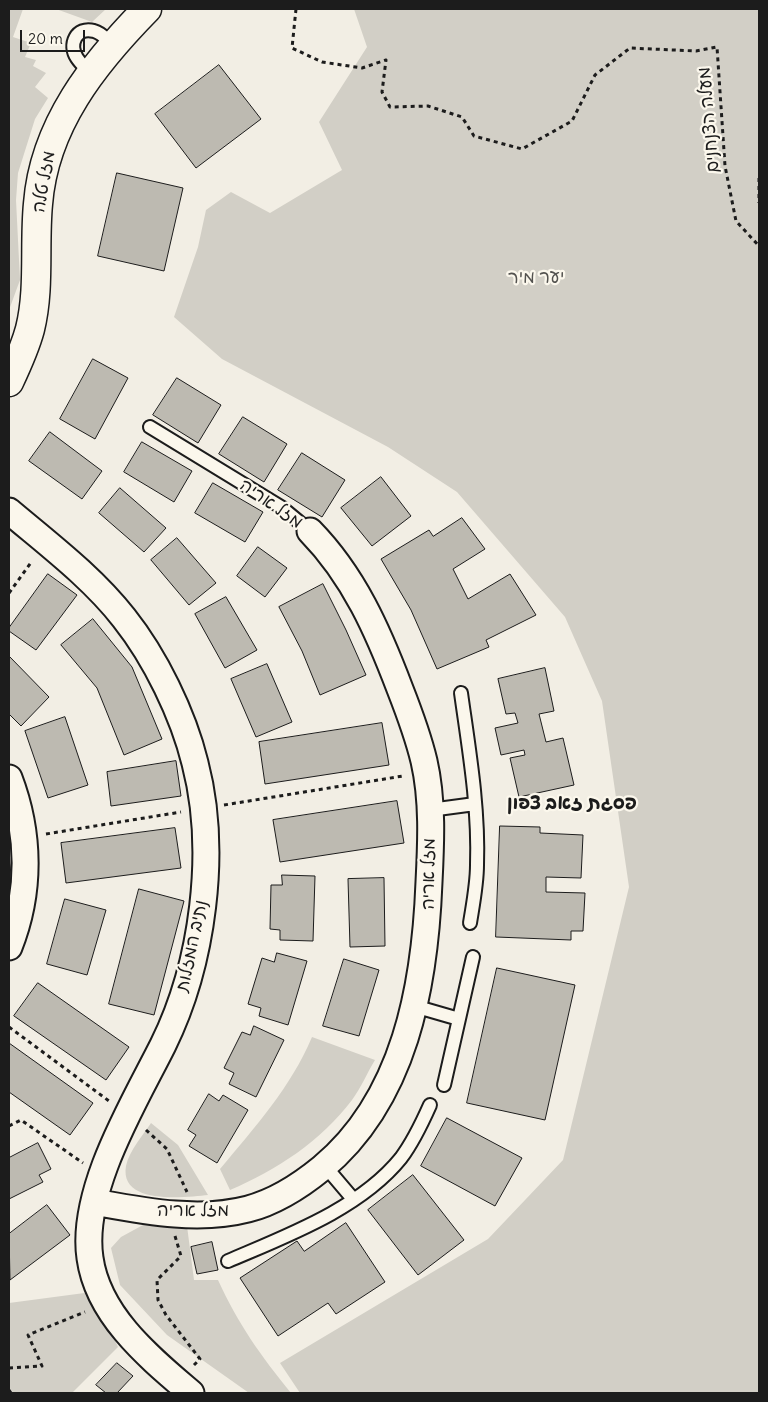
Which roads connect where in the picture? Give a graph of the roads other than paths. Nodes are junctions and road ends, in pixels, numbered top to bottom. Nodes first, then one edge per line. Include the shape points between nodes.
1 (147, 9) edge
2 (9, 382) edge
3 (150, 427) dead end
4 (9, 511) edge
5 (310, 531) joint
6 (461, 693) dead end
7 (9, 778) edge
8 (475, 804) junction
9 (430, 810) junction
10 (470, 923) dead end
11 (9, 947) edge
12 (473, 957) dead end
13 (414, 1006) junction
14 (459, 1018) junction
15 (444, 1085) dead end
16 (430, 1105) dead end
17 (324, 1166) junction
18 (353, 1199) junction
19 (94, 1202) junction
20 (228, 1261) dead end
21 (184, 1387) edge

1 - 2 street, מזל טלה via 90,73 59,124 45,163 38,203 35,293 30,328
3 - 5 lane, מזל אריה via 281,507
4 - 19 street, נתיב המזלות via 93,585 124,617 145,648 164,683 196,763 202,808 204,895 184,992 165,1040 114,1145
5 - 9 street, מזל אריה via 331,553 359,594 388,656 424,761
6 - 8 lane
7 - 11 street via 23,829 25,877 23,904
8 - 9 lane
8 - 10 lane via 477,867
9 - 13 street, מזל אריה via 428,919
12 - 14 lane
13 - 14 lane
13 - 17 street, מזל אריה via 400,1056 385,1090 367,1121 339,1155
14 - 15 lane
16 - 18 lane via 400,1159
17 - 18 lane
17 - 19 street, מזל אריה via 307,1181 278,1198 223,1214 168,1214
18 - 20 lane via 304,1228
19 - 21 street, נתיב המזלות via 89,1235 90,1259 96,1281 135,1345

